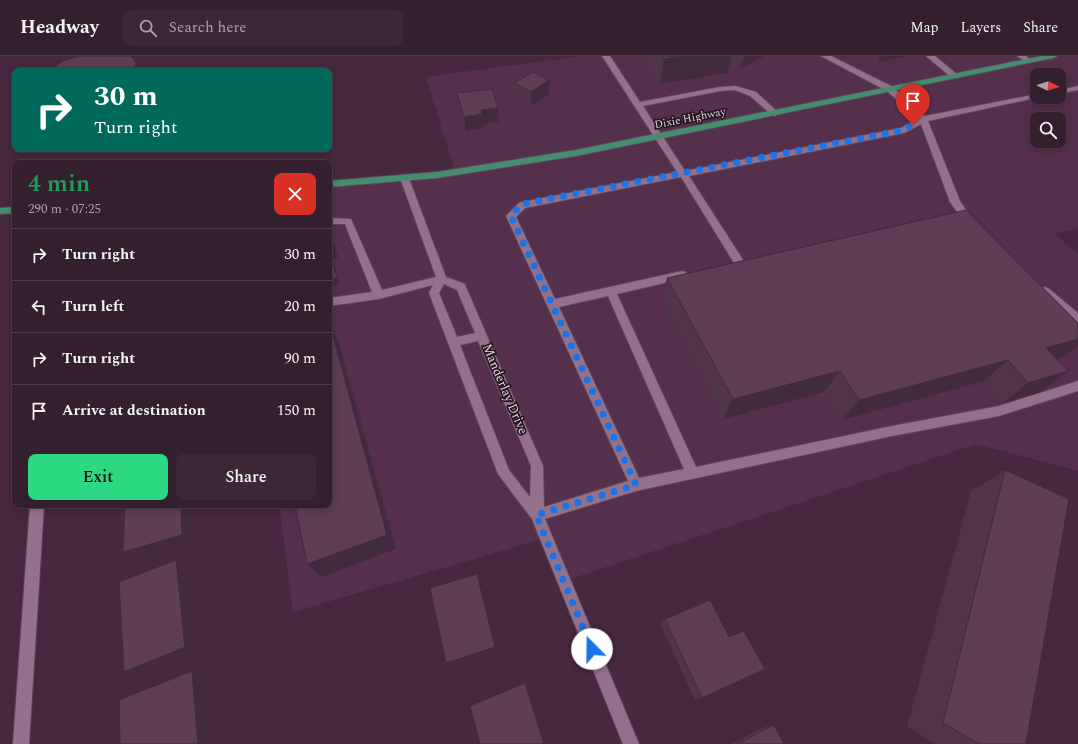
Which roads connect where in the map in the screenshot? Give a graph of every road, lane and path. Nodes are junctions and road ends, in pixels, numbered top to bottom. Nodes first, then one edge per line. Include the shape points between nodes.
1 (606, 56) edge
2 (825, 56) edge
3 (930, 56) edge
4 (1053, 56) edge
5 (1024, 59) edge
6 (955, 76) junction
7 (1078, 88) edge
8 (890, 89) junction
9 (1066, 91) edge
10 (1030, 97) edge
11 (638, 105) junction
12 (775, 113) junction
13 (923, 119) junction
14 (658, 136) junction
15 (683, 174) junction
16 (405, 178) junction
17 (332, 184) edge
18 (12, 210) edge
19 (0, 211) edge
20 (332, 221) edge
21 (976, 232) edge
22 (740, 263) edge
23 (694, 273) edge
24 (442, 279) junction
25 (1036, 284) edge
26 (611, 291) junction
27 (380, 295) junction
28 (332, 302) edge
29 (552, 304) junction
30 (1078, 319) edge
31 (482, 336) junction
32 (454, 342) junction
33 (1078, 386) edge
34 (692, 473) junction
35 (636, 485) junction
36 (37, 508) edge
37 (536, 515) junction
38 (21, 744) edge
39 (631, 744) edge

1 - 11 street
2 - 8 street
3 - 6 street
4 - 5 main road, Dixie Highway
5 - 6 main road, Dixie Highway
6 - 8 main road, Dixie Highway
7 - 9 street
8 - 12 main road, Dixie Highway
8 - 13 street
10 - 13 street
11 - 12 street via 736,88 753,94
11 - 14 street
12 - 14 main road, Dixie Highway
13 - 15 street via 904,130
13 - 21 street via 959,214
14 - 15 street
14 - 16 main road, Dixie Highway via 561,155
15 - 22 street
15 - 29 street via 522,204 511,216
16 - 17 main road, Dixie Highway
16 - 24 street
18 - 19 main road
20 - 27 street via 348,221
23 - 26 street
24 - 27 street
24 - 31 street, Manderlay Drive via 461,287
24 - 32 street, Manderlay Drive via 434,292
25 - 30 street
26 - 29 street
26 - 34 street
27 - 28 street
29 - 35 street
31 - 32 street
31 - 37 street, Manderlay Drive via 537,466
32 - 37 street, Manderlay Drive via 504,474
33 - 34 street via 999,411
34 - 35 street
35 - 37 street
36 - 38 street
37 - 39 street, Manderlay Drive

